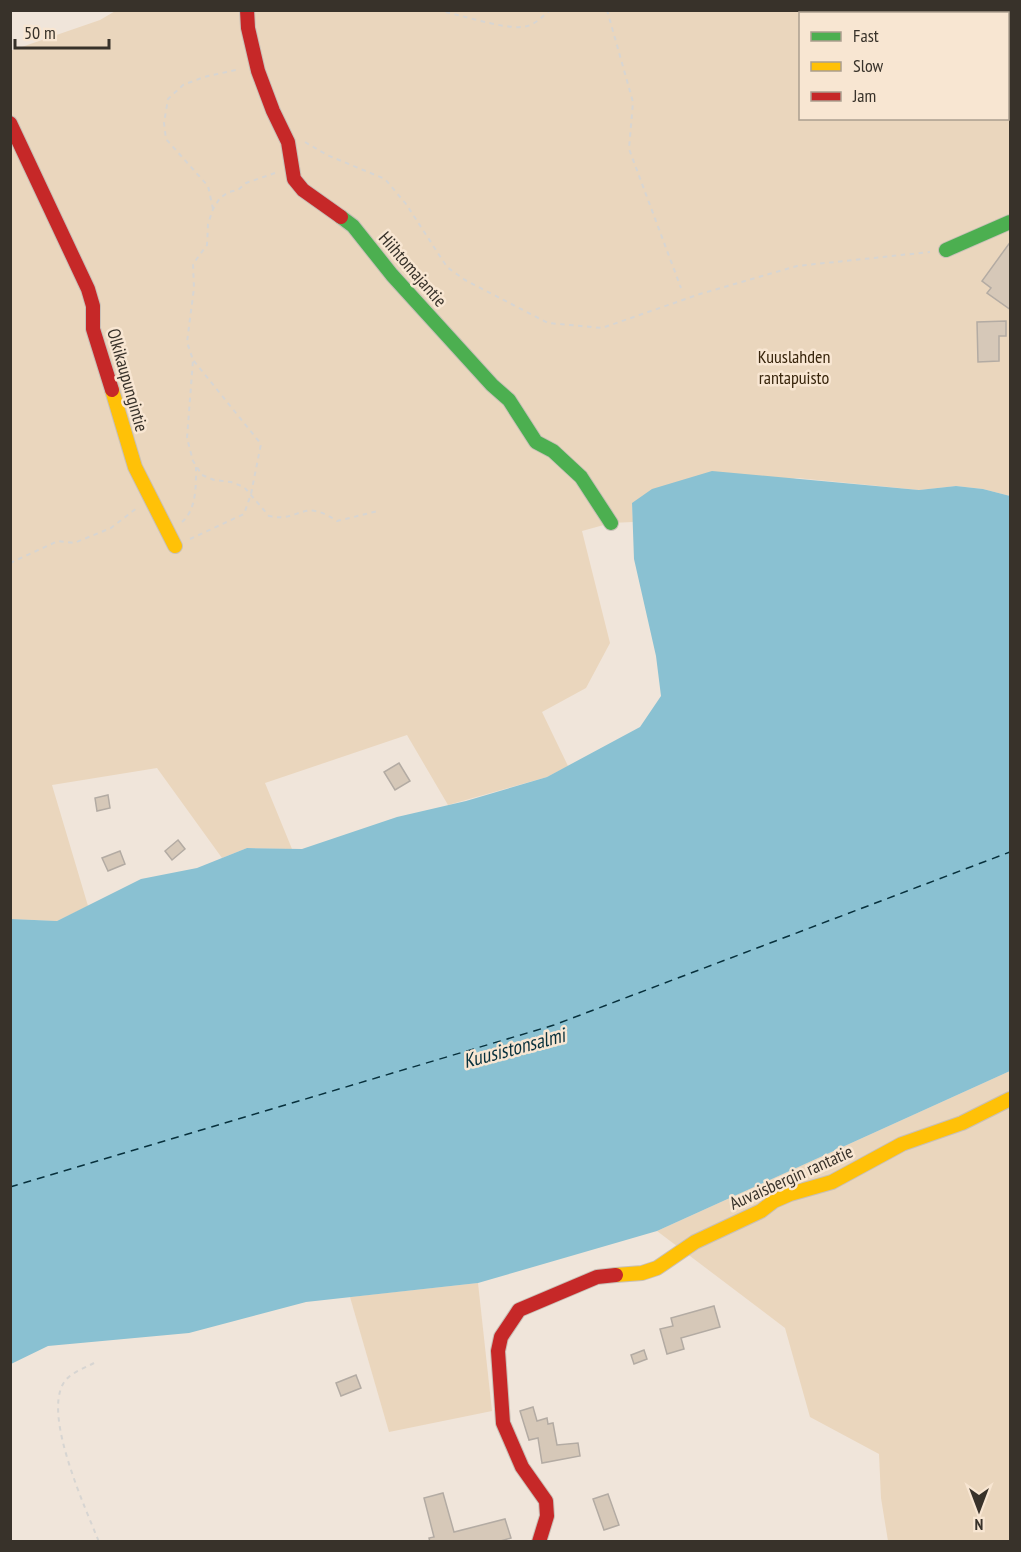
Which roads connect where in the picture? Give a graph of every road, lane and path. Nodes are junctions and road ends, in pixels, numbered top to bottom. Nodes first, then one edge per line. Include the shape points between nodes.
1 (247, 10) edge
2 (437, 10) edge
3 (550, 10) edge
4 (607, 10) edge
5 (257, 66) junction
6 (10, 123) edge
7 (304, 141) dead end
8 (294, 179) junction
9 (213, 209) junction
10 (1011, 222) edge
11 (946, 250) joint
12 (681, 288) dead end
13 (193, 360) junction
14 (196, 466) junction
15 (251, 494) junction
16 (150, 499) junction
17 (378, 511) dead end
18 (611, 523) dead end
19 (171, 540) junction
20 (10, 562) edge
21 (1011, 1099) edge
22 (94, 1364) dead end
23 (99, 1542) edge
24 (539, 1542) edge

1 - 5 street
2 - 3 path via 522,27 537,22
4 - 12 path via 633,102 629,149
5 - 8 street via 288,142
5 - 9 path via 204,76 183,85 168,99 166,139 208,186
6 - 16 street, Olkikaupungintie via 88,289 99,349 135,467
7 - 11 path via 385,179 447,267 548,323 602,328 797,266
8 - 9 path via 280,172 252,181 220,198
8 - 18 street, Hiihtomajantie via 353,226 392,275 508,400 536,442 553,451 581,477
9 - 13 path via 207,245 193,264 187,342
10 - 11 street
13 - 14 path via 187,438
13 - 15 path via 261,444
14 - 15 path via 202,475 244,487
14 - 19 path via 193,504
15 - 17 path via 269,516 279,518 316,510 337,521
15 - 19 path via 244,514
16 - 19 street, Olkikaupungintie
16 - 20 path via 111,528 74,543 58,541
21 - 24 street, Auvaisbergin rantatie via 962,1124 902,1144 832,1182 774,1201 695,1242 657,1268 642,1274 597,1277 519,1310 501,1337 498,1351 503,1423 522,1467 546,1500 547,1516
22 - 23 path via 73,1373 63,1384 58,1403 68,1464

